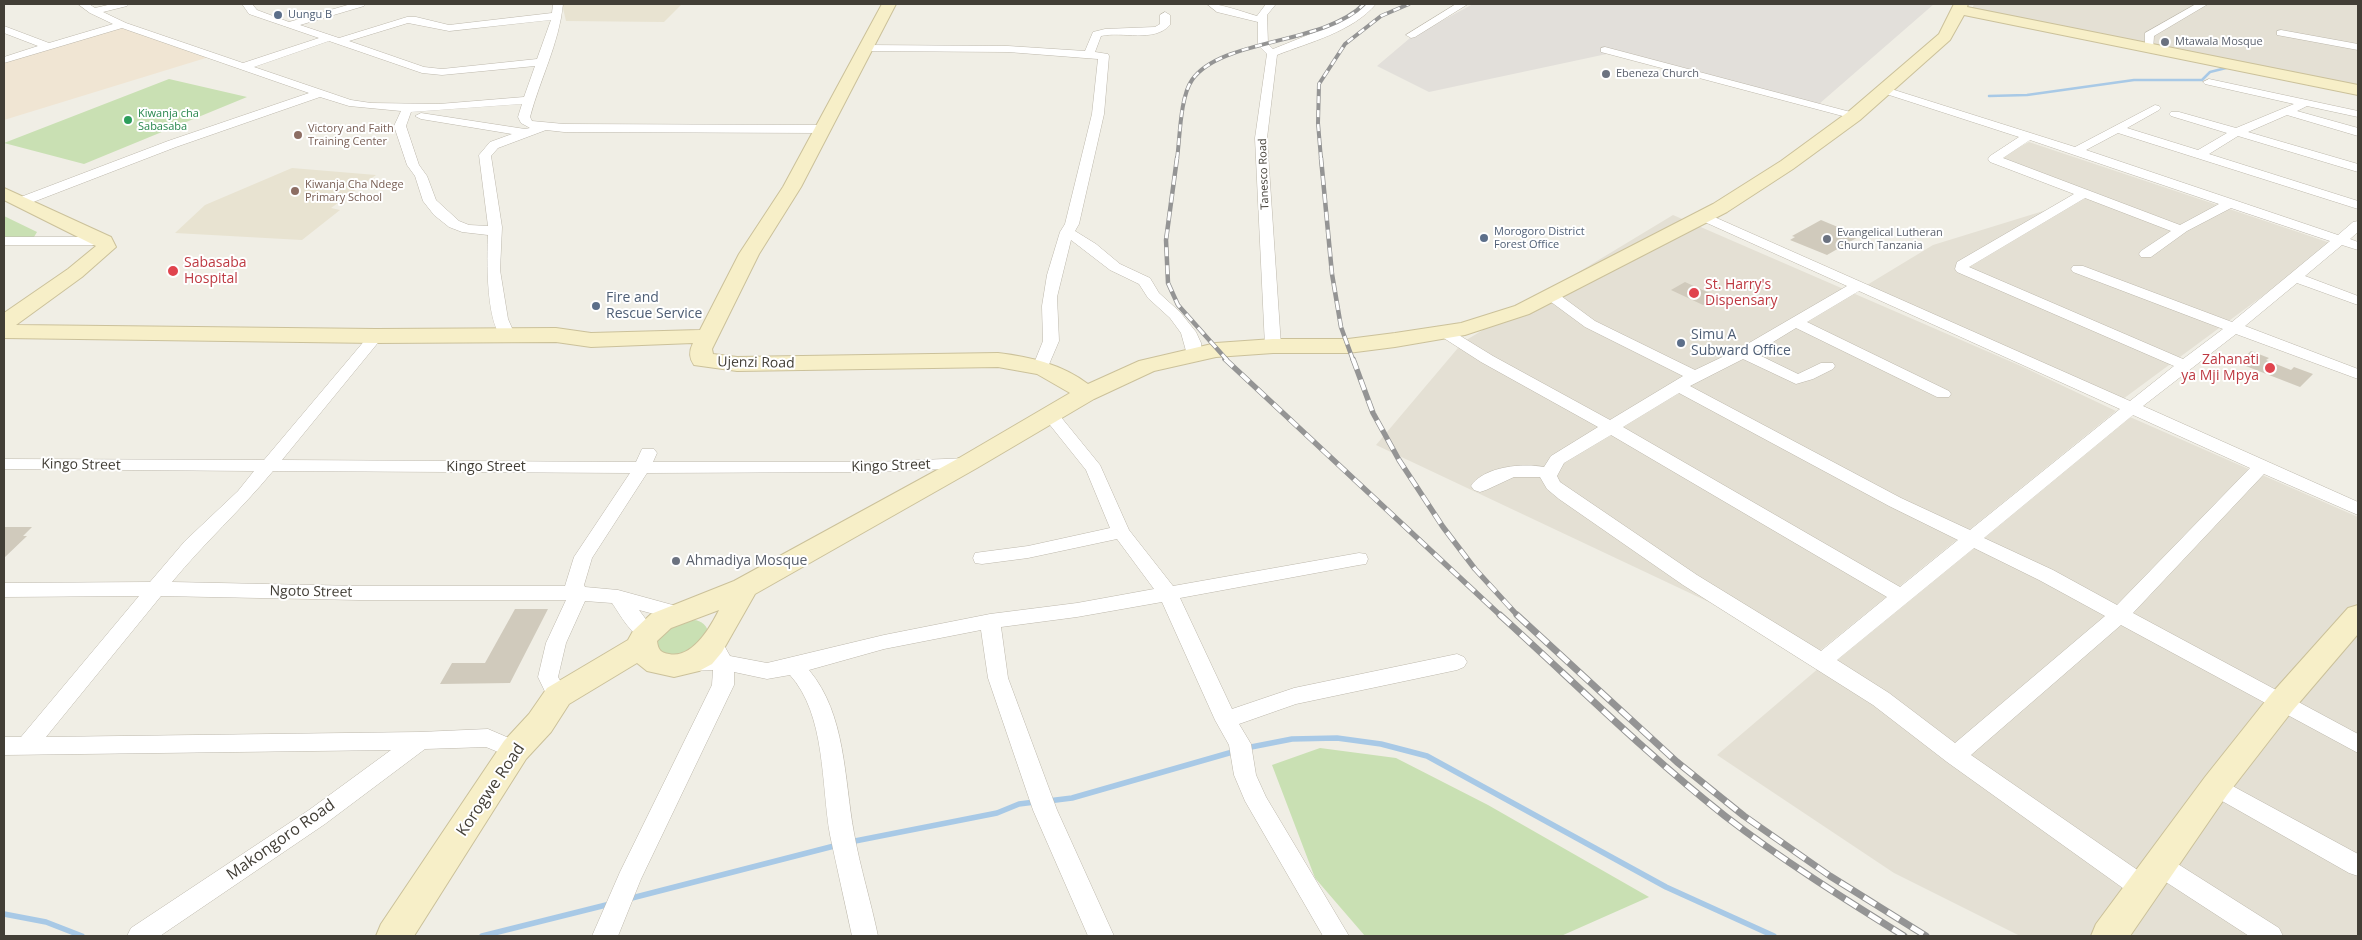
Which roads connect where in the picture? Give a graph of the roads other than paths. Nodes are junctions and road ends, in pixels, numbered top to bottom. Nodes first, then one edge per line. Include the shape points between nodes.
1 (83, 4) edge
2 (124, 4) edge
3 (247, 4) edge
4 (361, 4) edge
5 (558, 4) edge
6 (889, 4) edge
7 (1212, 4) edge
8 (1271, 4) edge
9 (1371, 4) edge
10 (1462, 4) edge
11 (2203, 4) edge
12 (1960, 7) edge
13 (93, 11) junction
14 (555, 16) junction
15 (1165, 16) dead end
16 (1263, 20) junction
17 (122, 25) junction
18 (290, 26) junction
19 (4, 29) edge
20 (2281, 33) dead end
21 (1412, 35) dead end
22 (334, 39) junction
23 (49, 47) junction
24 (2149, 47) junction
25 (2358, 47) edge
26 (864, 48) junction
27 (1604, 50) dead end
28 (1272, 53) junction
29 (1089, 54) junction
30 (4, 60) edge
31 (543, 62) junction
32 (244, 66) junction
33 (2209, 82) dead end
34 (1884, 90) junction
35 (2358, 90) edge
36 (320, 93) junction
37 (529, 100) junction
38 (2305, 103) junction
39 (2155, 108) dead end
40 (401, 110) junction
41 (2286, 110) junction
42 (2175, 114) dead end
43 (2358, 114) edge
44 (1854, 116) junction
45 (542, 127) junction
46 (823, 129) junction
47 (2118, 129) junction
48 (2237, 132) junction
49 (2358, 132) edge
50 (526, 133) junction
51 (2029, 136) junction
52 (2076, 151) junction
53 (2200, 154) junction
54 (2358, 168) edge
55 (4, 193) edge
56 (2084, 193) junction
57 (23, 200) junction
58 (2230, 203) junction
59 (2358, 204) edge
60 (1704, 216) junction
61 (2358, 225) edge
62 (2182, 229) junction
63 (495, 231) junction
64 (1067, 232) junction
65 (4, 240) edge
66 (104, 241) junction
67 (2342, 241) junction
68 (2358, 246) edge
69 (2146, 254) dead end
70 (2078, 269) dead end
71 (2294, 277) junction
72 (1858, 285) junction
73 (1552, 296) junction
74 (2358, 301) edge
75 (1796, 322) junction
76 (4, 323) edge
77 (2234, 328) junction
78 (4, 331) edge
79 (1444, 332) junction
80 (507, 335) junction
81 (376, 336) junction
82 (707, 336) junction
83 (1273, 346) junction
84 (1743, 352) junction
85 (1194, 355) junction
86 (2184, 365) junction
87 (1041, 366) junction
88 (1827, 366) dead end
89 (2358, 373) edge
90 (1687, 381) junction
91 (1086, 394) junction
92 (1943, 394) dead end
93 (2133, 407) junction
94 (1050, 415) junction
95 (1610, 427) junction
96 (645, 460) junction
97 (968, 463) junction
98 (4, 464) edge
99 (2262, 466) junction
100 (268, 467) junction
101 (1549, 473) junction
102 (1480, 486) dead end
103 (2358, 508) edge
104 (1120, 532) junction
105 (1972, 540) junction
106 (982, 558) dead end
107 (1359, 559) dead end
108 (744, 588) junction
109 (158, 589) junction
110 (4, 590) edge
111 (579, 593) junction
112 (1168, 593) junction
113 (1900, 596) junction
114 (618, 597) junction
115 (684, 613) junction
116 (2358, 615) edge
117 (2118, 616) junction
118 (990, 621) junction
119 (644, 639) junction
120 (719, 647) junction
121 (1822, 661) junction
122 (1457, 662) dead end
123 (678, 665) junction
124 (794, 666) junction
125 (591, 675) junction
126 (558, 696) junction
127 (2282, 702) junction
128 (1226, 720) junction
129 (420, 741) junction
130 (2358, 744) edge
131 (4, 746) edge
132 (26, 746) junction
133 (515, 750) junction
134 (1955, 756) junction
135 (2216, 786) junction
136 (2358, 866) edge
137 (2152, 877) junction
138 (607, 930) edge
139 (140, 936) edge
140 (394, 936) edge
141 (865, 936) edge
142 (1101, 936) edge
143 (1336, 936) edge
144 (2110, 936) edge
145 (2270, 936) edge

1 - 13 street
2 - 13 street
3 - 18 street via 258,15
4 - 18 street
5 - 14 street
6 - 26 street, Ujenzi Road
7 - 16 street via 1220,10
8 - 16 street via 1262,15
9 - 28 street via 1337,28
10 - 21 street
11 - 24 street via 2149,35
12 - 24 street
12 - 34 street via 1945,37
13 - 17 street
14 - 22 street via 449,28 407,20
14 - 31 street
15 - 29 street via 1165,25 1158,29 1097,34
16 - 28 street via 1263,45
17 - 23 street
17 - 32 street
18 - 22 street
19 - 23 street
20 - 25 street
22 - 31 street via 433,72
22 - 32 street
23 - 30 street
24 - 35 street
26 - 29 street via 1008,49
26 - 46 street, Ujenzi Road
27 - 44 street
28 - 83 street, Tanesco Road via 1261,138
29 - 64 street via 1104,56 1105,63 1088,160 1072,224
31 - 37 street
32 - 36 street
33 - 38 street
34 - 44 street
34 - 51 street
36 - 40 street via 348,103
36 - 57 street
37 - 40 street
37 - 45 street via 525,121
38 - 41 street
38 - 43 street
39 - 47 street
40 - 50 street
40 - 63 street via 400,126 408,153 422,176 430,202 454,224 467,229
41 - 48 street
41 - 49 street
42 - 48 street
44 - 60 street via 1754,187
45 - 46 street
45 - 50 street
46 - 82 street, Ujenzi Road via 792,187 749,254
47 - 52 street
47 - 53 street
48 - 53 street
48 - 54 street
50 - 63 street via 494,145 485,155
51 - 52 street
51 - 56 street via 1994,159
52 - 58 street
53 - 59 street
55 - 57 street
56 - 62 street
56 - 86 street via 1970,260 1962,265 1962,269
57 - 66 street
58 - 62 street
58 - 67 street
60 - 72 street
60 - 73 street
61 - 67 street
62 - 69 street
63 - 80 street via 493,270
64 - 85 street via 1092,247 1115,267 1145,281 1188,332
64 - 87 street via 1049,304 1052,339
65 - 66 street
66 - 76 street via 106,247 100,252
67 - 68 street
67 - 71 street
70 - 77 street
71 - 74 street
71 - 77 street
72 - 75 street
72 - 93 street
73 - 79 street via 1514,313
73 - 90 street via 1590,324
75 - 84 street
75 - 92 street
77 - 86 street
77 - 89 street
78 - 81 street
79 - 83 street via 1348,346
79 - 95 street
80 - 81 street
80 - 82 street via 556,335 591,340
81 - 100 street
82 - 87 street, Ujenzi Road via 701,349 702,360 717,363 960,359
83 - 85 street
84 - 88 street via 1796,379
84 - 90 street
85 - 91 street via 1147,366
86 - 93 street
87 - 91 street, Ujenzi Road
90 - 95 street
90 - 105 street via 1895,502
91 - 94 street
93 - 99 street
93 - 105 street via 1986,525
94 - 97 street
94 - 104 street via 1094,469
95 - 101 street via 1557,460
95 - 113 street
96 - 97 street, Kingo Street via 875,467
96 - 100 street, Kingo Street
96 - 111 street via 583,557 574,586
97 - 108 street
98 - 100 street, Kingo Street
99 - 103 street
99 - 117 street
100 - 109 street via 192,545
101 - 102 street via 1524,469 1501,474
101 - 121 street via 1554,485 1564,495 1690,580
104 - 106 street via 1028,552
104 - 112 street
105 - 113 street
105 - 117 street via 2046,575
107 - 112 street
108 - 115 street
108 - 120 street
109 - 110 street, Ngoto Street
109 - 111 street, Ngoto Street
109 - 132 street
111 - 114 street, Ngoto Street
111 - 126 street via 556,643 548,677
112 - 118 street via 1077,610
112 - 128 street
113 - 121 street
114 - 115 street, Ngoto Street
114 - 119 street
115 - 119 street via 661,621
115 - 120 street via 709,618 716,625
116 - 127 street
117 - 127 street
117 - 134 street
118 - 124 street via 884,642
118 - 142 street via 998,678 1042,802
119 - 123 street via 646,654 654,662
119 - 125 street
120 - 123 street
120 - 124 street via 767,671
120 - 138 street via 725,674 723,685
121 - 134 street via 1881,699
122 - 128 street via 1294,696
123 - 125 street, Korogwe Road via 648,665
124 - 141 street via 804,676 825,720 842,834
125 - 126 street, Korogwe Road
126 - 133 street, Korogwe Road via 540,723
127 - 130 street
127 - 135 street
128 - 143 street via 1240,744 1245,775 1256,801
129 - 132 street
129 - 133 street via 488,738
129 - 139 street, Makongoro Road via 317,816
131 - 132 street
133 - 140 street, Korogwe Road
134 - 137 street
135 - 136 street
135 - 137 street
137 - 144 street
137 - 145 street

